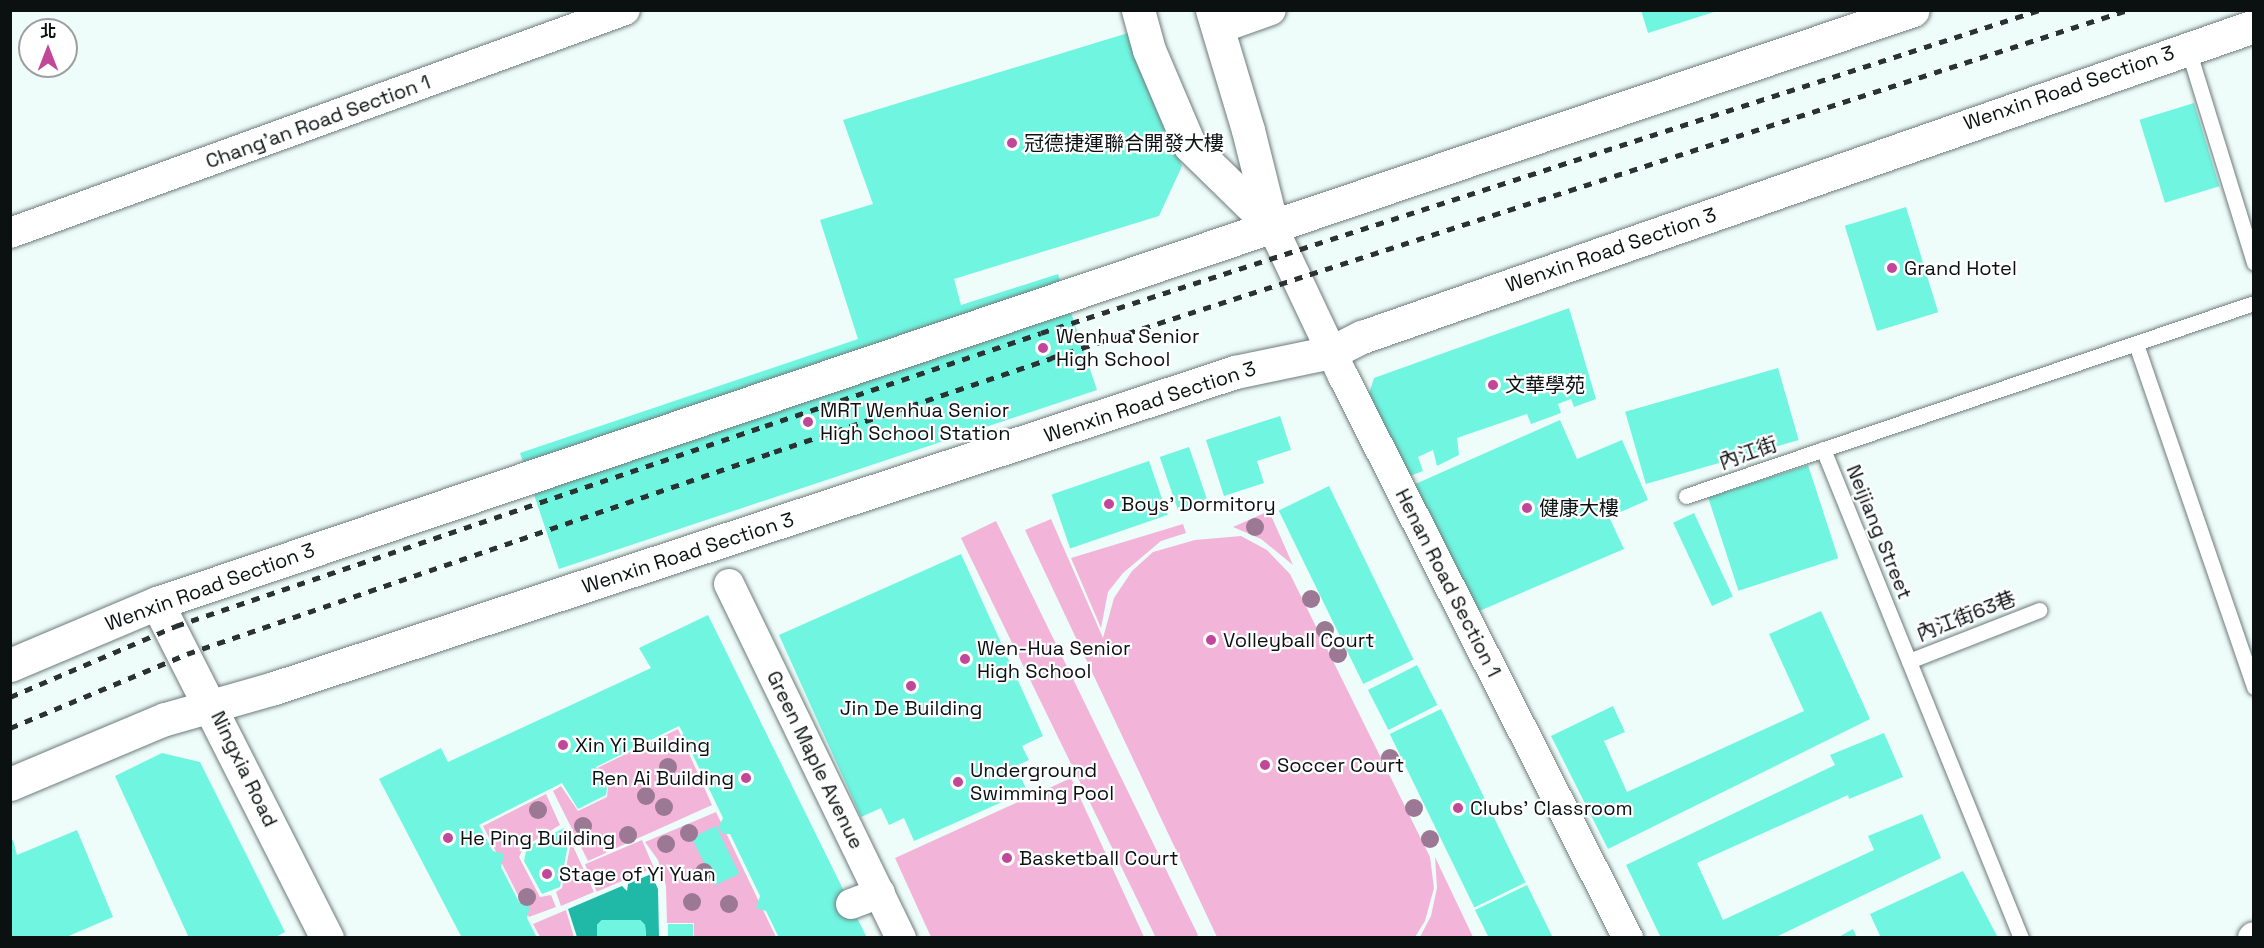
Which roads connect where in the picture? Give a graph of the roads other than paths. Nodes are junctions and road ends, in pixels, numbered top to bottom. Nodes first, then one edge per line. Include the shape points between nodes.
1 (625, 10) edge
2 (1138, 10) edge
3 (1271, 10) edge
4 (1913, 10) edge
5 (1215, 20) edge
6 (2253, 26) edge
7 (2187, 46) junction
8 (1272, 226) junction
9 (10, 233) edge
10 (2253, 263) edge
11 (2253, 303) edge
12 (2136, 344) junction
13 (1332, 352) junction
14 (1823, 449) junction
15 (1686, 496) dead end
16 (729, 584) dead end
17 (157, 603) junction
18 (2039, 610) dead end
19 (1909, 661) junction
20 (10, 665) edge
21 (2253, 687) edge
22 (212, 705) junction
23 (10, 784) edge
24 (880, 893) junction
25 (851, 904) dead end
26 (327, 938) edge
27 (901, 938) edge
28 (1628, 938) edge
29 (2021, 938) edge

1 - 9 street, Chang’an Road Section 1
2 - 8 main road via 1149,50 1190,146
3 - 5 street
4 - 8 main road, Wenxin Road Section 3
5 - 8 main road
6 - 7 main road, Wenxin Road Section 3
7 - 10 lane
7 - 13 main road, Wenxin Road Section 3 via 1362,337
8 - 13 street, Henan Road Section 1
8 - 17 main road, Wenxin Road Section 3
11 - 12 lane, Neijiang Street
12 - 14 lane, Neijiang Street
12 - 21 lane
13 - 22 main road, Wenxin Road Section 3 via 1235,372
13 - 28 street, Henan Road Section 1
14 - 15 lane, 內江街
14 - 19 lane, Neijiang Street
16 - 24 street, Green Maple Avenue
17 - 20 main road, Wenxin Road Section 3
17 - 22 main road, Ningxia Road
18 - 19 lane, 內江街63巷
19 - 29 lane, Neijiang Street
22 - 23 main road, Wenxin Road Section 3 via 165,719
22 - 26 main road, Ningxia Road
24 - 25 street
24 - 27 street, Green Maple Avenue

